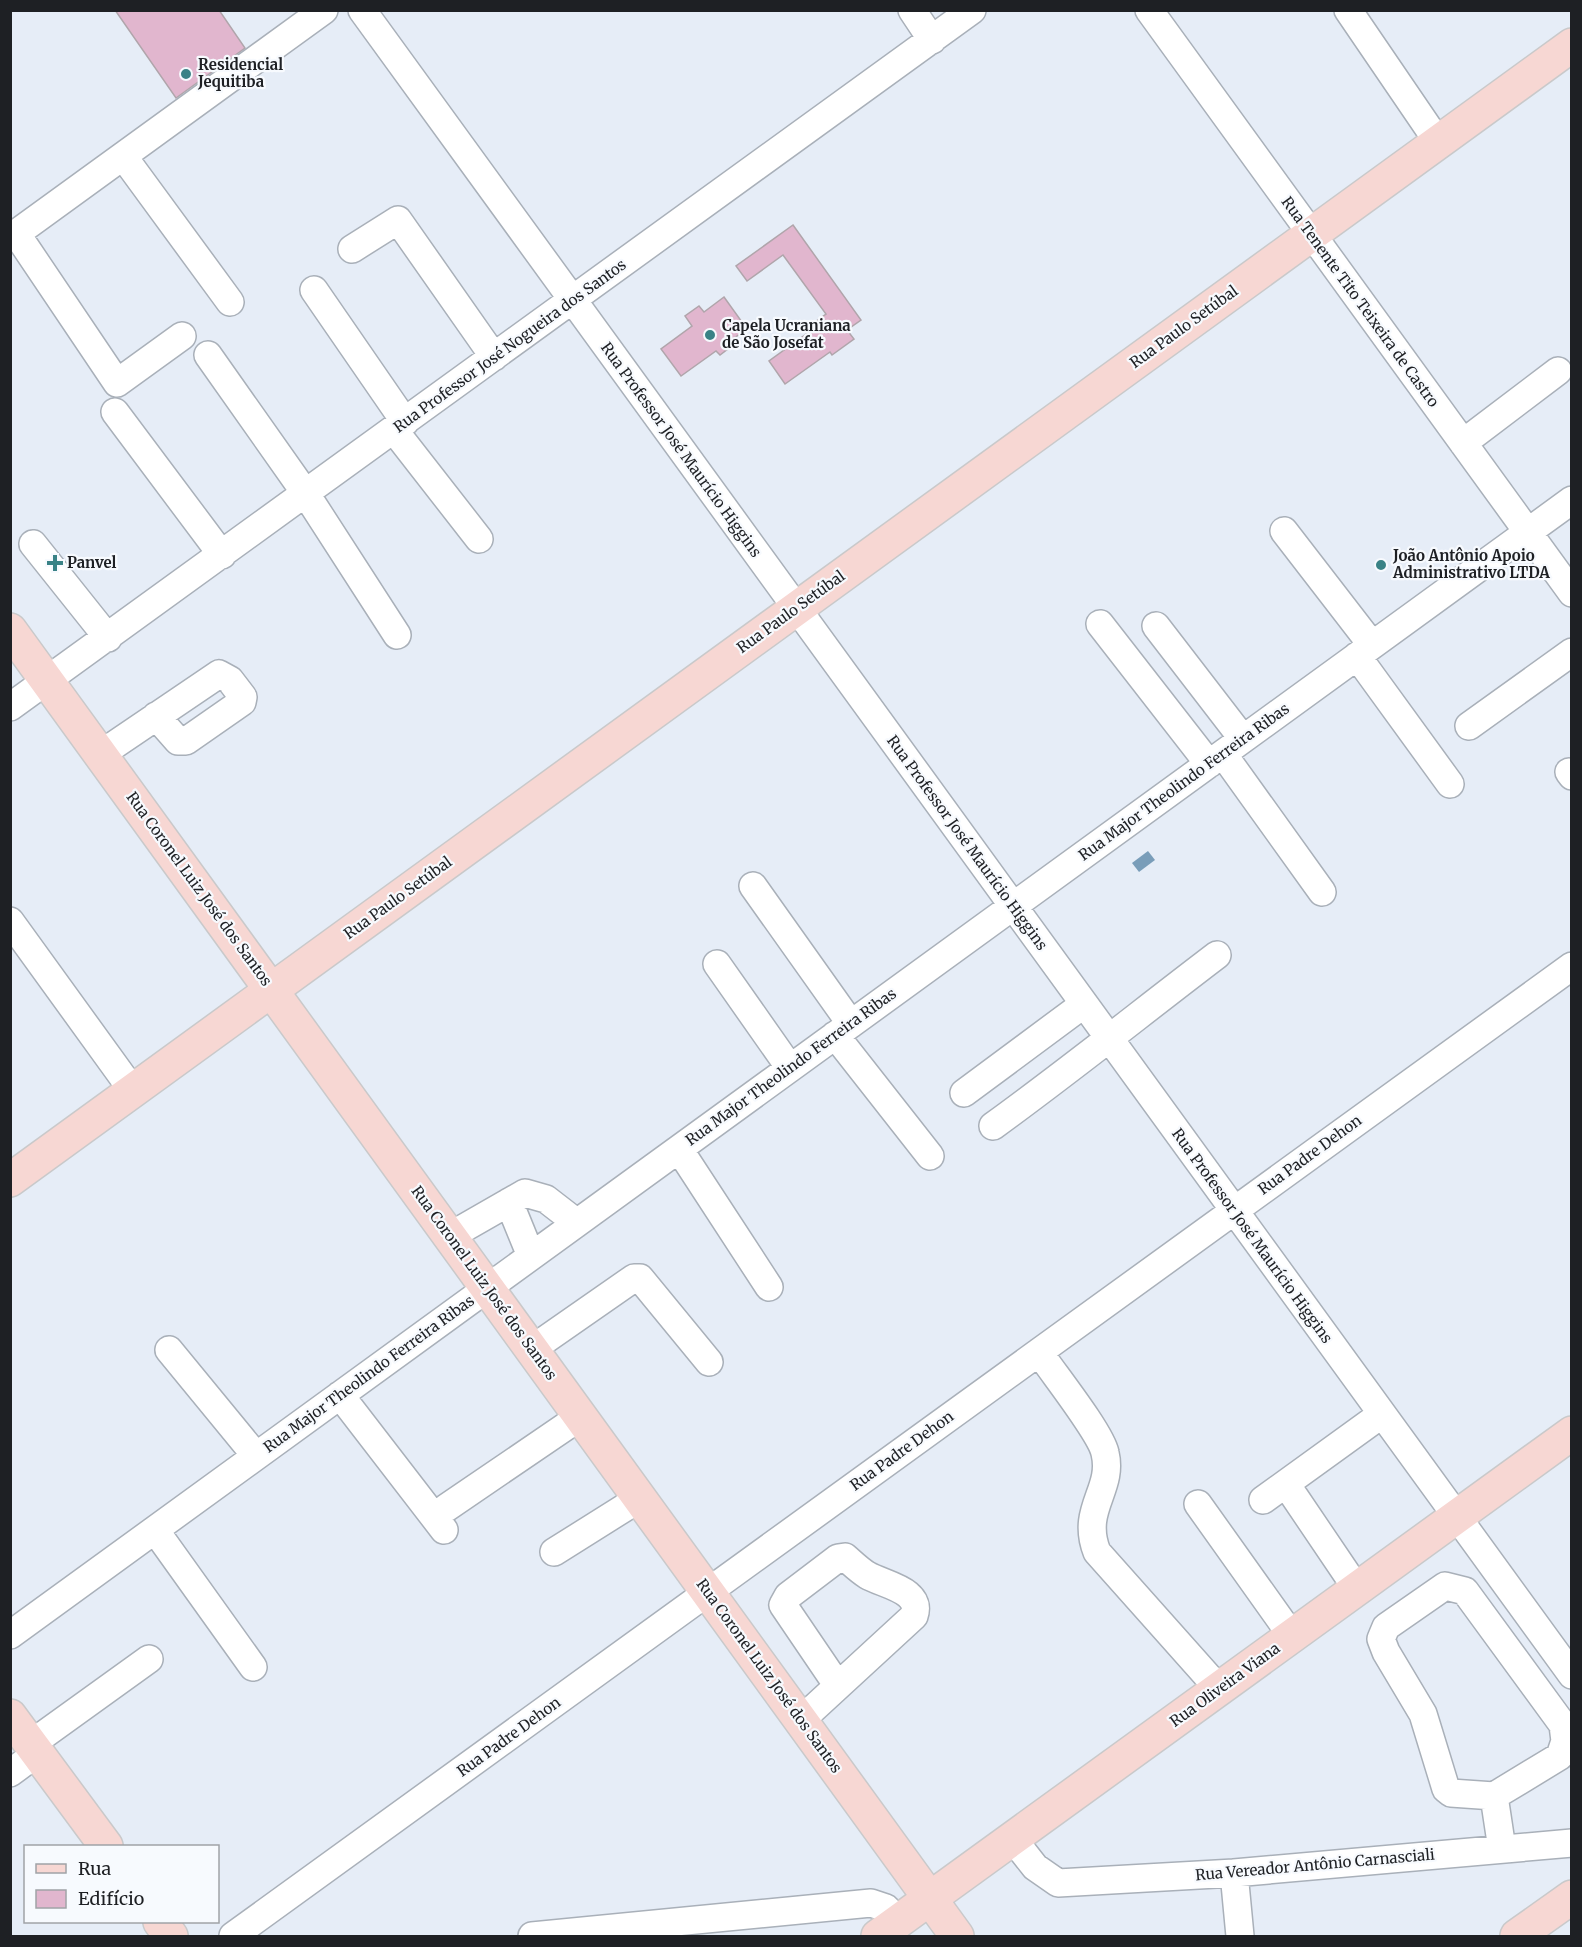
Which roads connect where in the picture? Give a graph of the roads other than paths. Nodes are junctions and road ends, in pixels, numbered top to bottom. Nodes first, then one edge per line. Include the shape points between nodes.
1 (324, 10) edge
2 (362, 10) edge
3 (912, 10) edge
4 (972, 10) edge
5 (1149, 10) edge
6 (1348, 10) edge
7 (932, 40) junction
8 (1572, 45) edge
9 (1438, 142) junction
10 (123, 156) junction
11 (14, 235) edge
12 (1311, 235) junction
13 (352, 249) dead end
14 (314, 290) dead end
15 (573, 301) junction
16 (230, 302) dead end
17 (182, 336) dead end
18 (208, 355) dead end
19 (495, 357) junction
20 (1553, 366) dead end
21 (115, 412) dead end
22 (399, 426) junction
23 (1459, 438) junction
24 (306, 494) junction
25 (1572, 500) edge
26 (1284, 531) dead end
27 (1527, 532) junction
28 (479, 538) dead end
29 (33, 544) dead end
30 (222, 555) junction
31 (1572, 593) edge
32 (796, 608) junction
33 (1100, 624) dead end
34 (1156, 626) dead end
35 (10, 630) edge
36 (397, 635) dead end
37 (108, 638) junction
38 (1365, 651) junction
39 (1572, 652) edge
40 (48, 682) junction
41 (10, 707) edge
42 (156, 716) dead end
43 (1468, 726) dead end
44 (1225, 752) junction
45 (101, 754) junction
46 (1450, 784) dead end
47 (753, 886) dead end
48 (1322, 892) dead end
49 (1013, 906) junction
50 (10, 921) edge
51 (1217, 955) dead end
52 (717, 964) dead end
53 (1572, 966) edge
54 (272, 990) junction
55 (1084, 1004) junction
56 (843, 1030) junction
57 (1108, 1038) junction
58 (790, 1068) junction
59 (133, 1091) junction
60 (964, 1093) dead end
61 (993, 1126) dead end
62 (679, 1149) junction
63 (930, 1156) dead end
64 (10, 1180) edge
65 (509, 1202) junction
66 (1234, 1211) junction
67 (577, 1223) junction
68 (450, 1236) junction
69 (531, 1256) junction
70 (769, 1287) dead end
71 (488, 1288) junction
72 (532, 1349) junction
73 (169, 1350) dead end
74 (1039, 1352) junction
75 (709, 1362) dead end
76 (340, 1395) junction
77 (1382, 1414) junction
78 (581, 1416) junction
79 (1572, 1433) edge
80 (256, 1456) junction
81 (1286, 1484) junction
82 (640, 1498) junction
83 (1263, 1500) dead end
84 (1198, 1504) dead end
85 (1456, 1516) junction
86 (155, 1530) junction
87 (554, 1552) dead end
88 (1357, 1589) junction
89 (708, 1592) junction
90 (10, 1635) edge
91 (1292, 1636) junction
92 (148, 1659) dead end
93 (253, 1666) dead end
94 (1572, 1675) edge
95 (838, 1686) junction
96 (1219, 1689) junction
97 (10, 1716) edge
98 (801, 1720) junction
99 (34, 1748) junction
100 (10, 1773) edge
101 (1494, 1796) junction
102 (1013, 1839) junction
103 (1572, 1843) edge
104 (105, 1845) edge
105 (1502, 1849) junction
106 (1234, 1873) junction
107 (1572, 1897) edge
108 (930, 1898) junction
109 (161, 1923) edge
110 (887, 1929) edge
111 (171, 1936) edge
112 (233, 1936) edge
113 (532, 1936) edge
114 (957, 1936) edge
115 (1240, 1936) edge
116 (1517, 1936) edge

1 - 10 street
2 - 15 street, Rua Professor José Maurício Higgins
3 - 7 street
4 - 7 street, Rua Professor José Nogueira dos Santos
5 - 12 street, Rua Tenente Tito Teixeira de Castro
6 - 9 street
7 - 15 street, Rua Professor José Nogueira dos Santos
8 - 9 main road, Rua Paulo Setúbal
9 - 12 main road, Rua Paulo Setúbal
10 - 11 street
10 - 16 street
11 - 17 street via 117,383
12 - 23 street, Rua Tenente Tito Teixeira de Castro
12 - 32 main road, Rua Paulo Setúbal
13 - 19 street via 398,220
14 - 22 street
15 - 19 street, Rua Professor José Nogueira dos Santos
15 - 32 street, Rua Professor José Maurício Higgins
18 - 24 street
19 - 22 street, Rua Professor José Nogueira dos Santos
20 - 23 street
21 - 30 street
22 - 24 street, Rua Professor José Nogueira dos Santos
22 - 28 street
23 - 27 street, Rua Tenente Tito Teixeira de Castro
24 - 30 street, Rua Professor José Nogueira dos Santos
24 - 36 street
25 - 27 street, Rua Major Theolindo Ferreira Ribas
26 - 38 street
27 - 31 street, Rua Tenente Tito Teixeira de Castro
27 - 38 street, Rua Major Theolindo Ferreira Ribas
29 - 37 street
30 - 37 street, Rua Professor José Nogueira dos Santos
32 - 49 street, Rua Professor José Maurício Higgins
32 - 54 main road, Rua Paulo Setúbal
33 - 44 street
34 - 44 street
35 - 40 main road, Rua Coronel Luiz José dos Santos
37 - 40 street, Rua Professor José Nogueira dos Santos
38 - 44 street, Rua Major Theolindo Ferreira Ribas
38 - 46 street
39 - 43 street
40 - 41 street, Rua Professor José Nogueira dos Santos
40 - 45 main road, Rua Coronel Luiz José dos Santos
42 - 45 street
44 - 48 street
44 - 49 street, Rua Major Theolindo Ferreira Ribas
45 - 54 main road, Rua Coronel Luiz José dos Santos
47 - 56 street
49 - 55 street, Rua Professor José Maurício Higgins
49 - 56 street, Rua Major Theolindo Ferreira Ribas
50 - 59 street
51 - 57 street
52 - 58 street
53 - 66 street, Rua Padre Dehon
54 - 59 main road, Rua Paulo Setúbal
54 - 68 main road, Rua Coronel Luiz José dos Santos
55 - 57 street, Rua Professor José Maurício Higgins
55 - 60 street
56 - 58 street, Rua Major Theolindo Ferreira Ribas
56 - 63 street
57 - 61 street via 1084,1061
57 - 66 street, Rua Professor José Maurício Higgins
58 - 62 street, Rua Major Theolindo Ferreira Ribas
59 - 64 main road, Rua Paulo Setúbal
62 - 67 street, Rua Major Theolindo Ferreira Ribas
62 - 70 street
65 - 67 street via 525,1193 536,1194
65 - 68 street
65 - 69 street
66 - 74 street, Rua Padre Dehon
66 - 77 street, Rua Professor José Maurício Higgins
67 - 69 street, Rua Major Theolindo Ferreira Ribas
68 - 71 main road, Rua Coronel Luiz José dos Santos
69 - 71 street, Rua Major Theolindo Ferreira Ribas
71 - 72 main road, Rua Coronel Luiz José dos Santos
71 - 76 street, Rua Major Theolindo Ferreira Ribas
72 - 75 street via 634,1278 640,1278
72 - 78 main road, Rua Coronel Luiz José dos Santos
73 - 80 street
74 - 89 street, Rua Padre Dehon
74 - 96 street via 1105,1453 1106,1477 1092,1515 1090,1536 1097,1552
76 - 78 street via 445,1519
76 - 80 street, Rua Major Theolindo Ferreira Ribas
77 - 81 street
77 - 85 street, Rua Professor José Maurício Higgins
78 - 82 main road, Rua Coronel Luiz José dos Santos
79 - 85 main road, Rua Oliveira Viana
80 - 86 street, Rua Major Theolindo Ferreira Ribas
81 - 83 street
81 - 88 street
82 - 87 street
82 - 89 main road, Rua Coronel Luiz José dos Santos
84 - 91 street
85 - 88 main road, Rua Oliveira Viana
85 - 94 street, Rua Professor José Maurício Higgins
86 - 90 street, Rua Major Theolindo Ferreira Ribas
86 - 93 street
88 - 91 main road, Rua Oliveira Viana
89 - 98 main road, Rua Coronel Luiz José dos Santos
89 - 112 street, Rua Padre Dehon
91 - 96 main road, Rua Oliveira Viana
92 - 99 street
95 - 95 street via 914,1616 917,1608 915,1601 900,1589 868,1575 845,1557 838,1558 788,1596 783,1605
95 - 98 street
96 - 102 main road, Rua Oliveira Viana
97 - 99 main road
98 - 108 main road, Rua Coronel Luiz José dos Santos
99 - 100 street
99 - 104 main road
101 - 101 street via 1560,1756 1565,1742 1563,1725 1465,1591 1445,1586 1386,1628 1381,1639 1424,1714 1446,1789 1451,1793
101 - 105 street
102 - 106 street, Rua Vereador Antônio Carnasciali via 1035,1867 1058,1883
102 - 108 main road, Rua Oliveira Viana
103 - 105 street, Rua Vereador Antônio Carnasciali
105 - 106 street, Rua Vereador Antônio Carnasciali
106 - 115 street
107 - 116 main road
108 - 110 main road, Rua Oliveira Viana
108 - 114 main road, Rua Coronel Luiz José dos Santos
109 - 111 main road
110 - 113 street via 886,1908 871,1904

